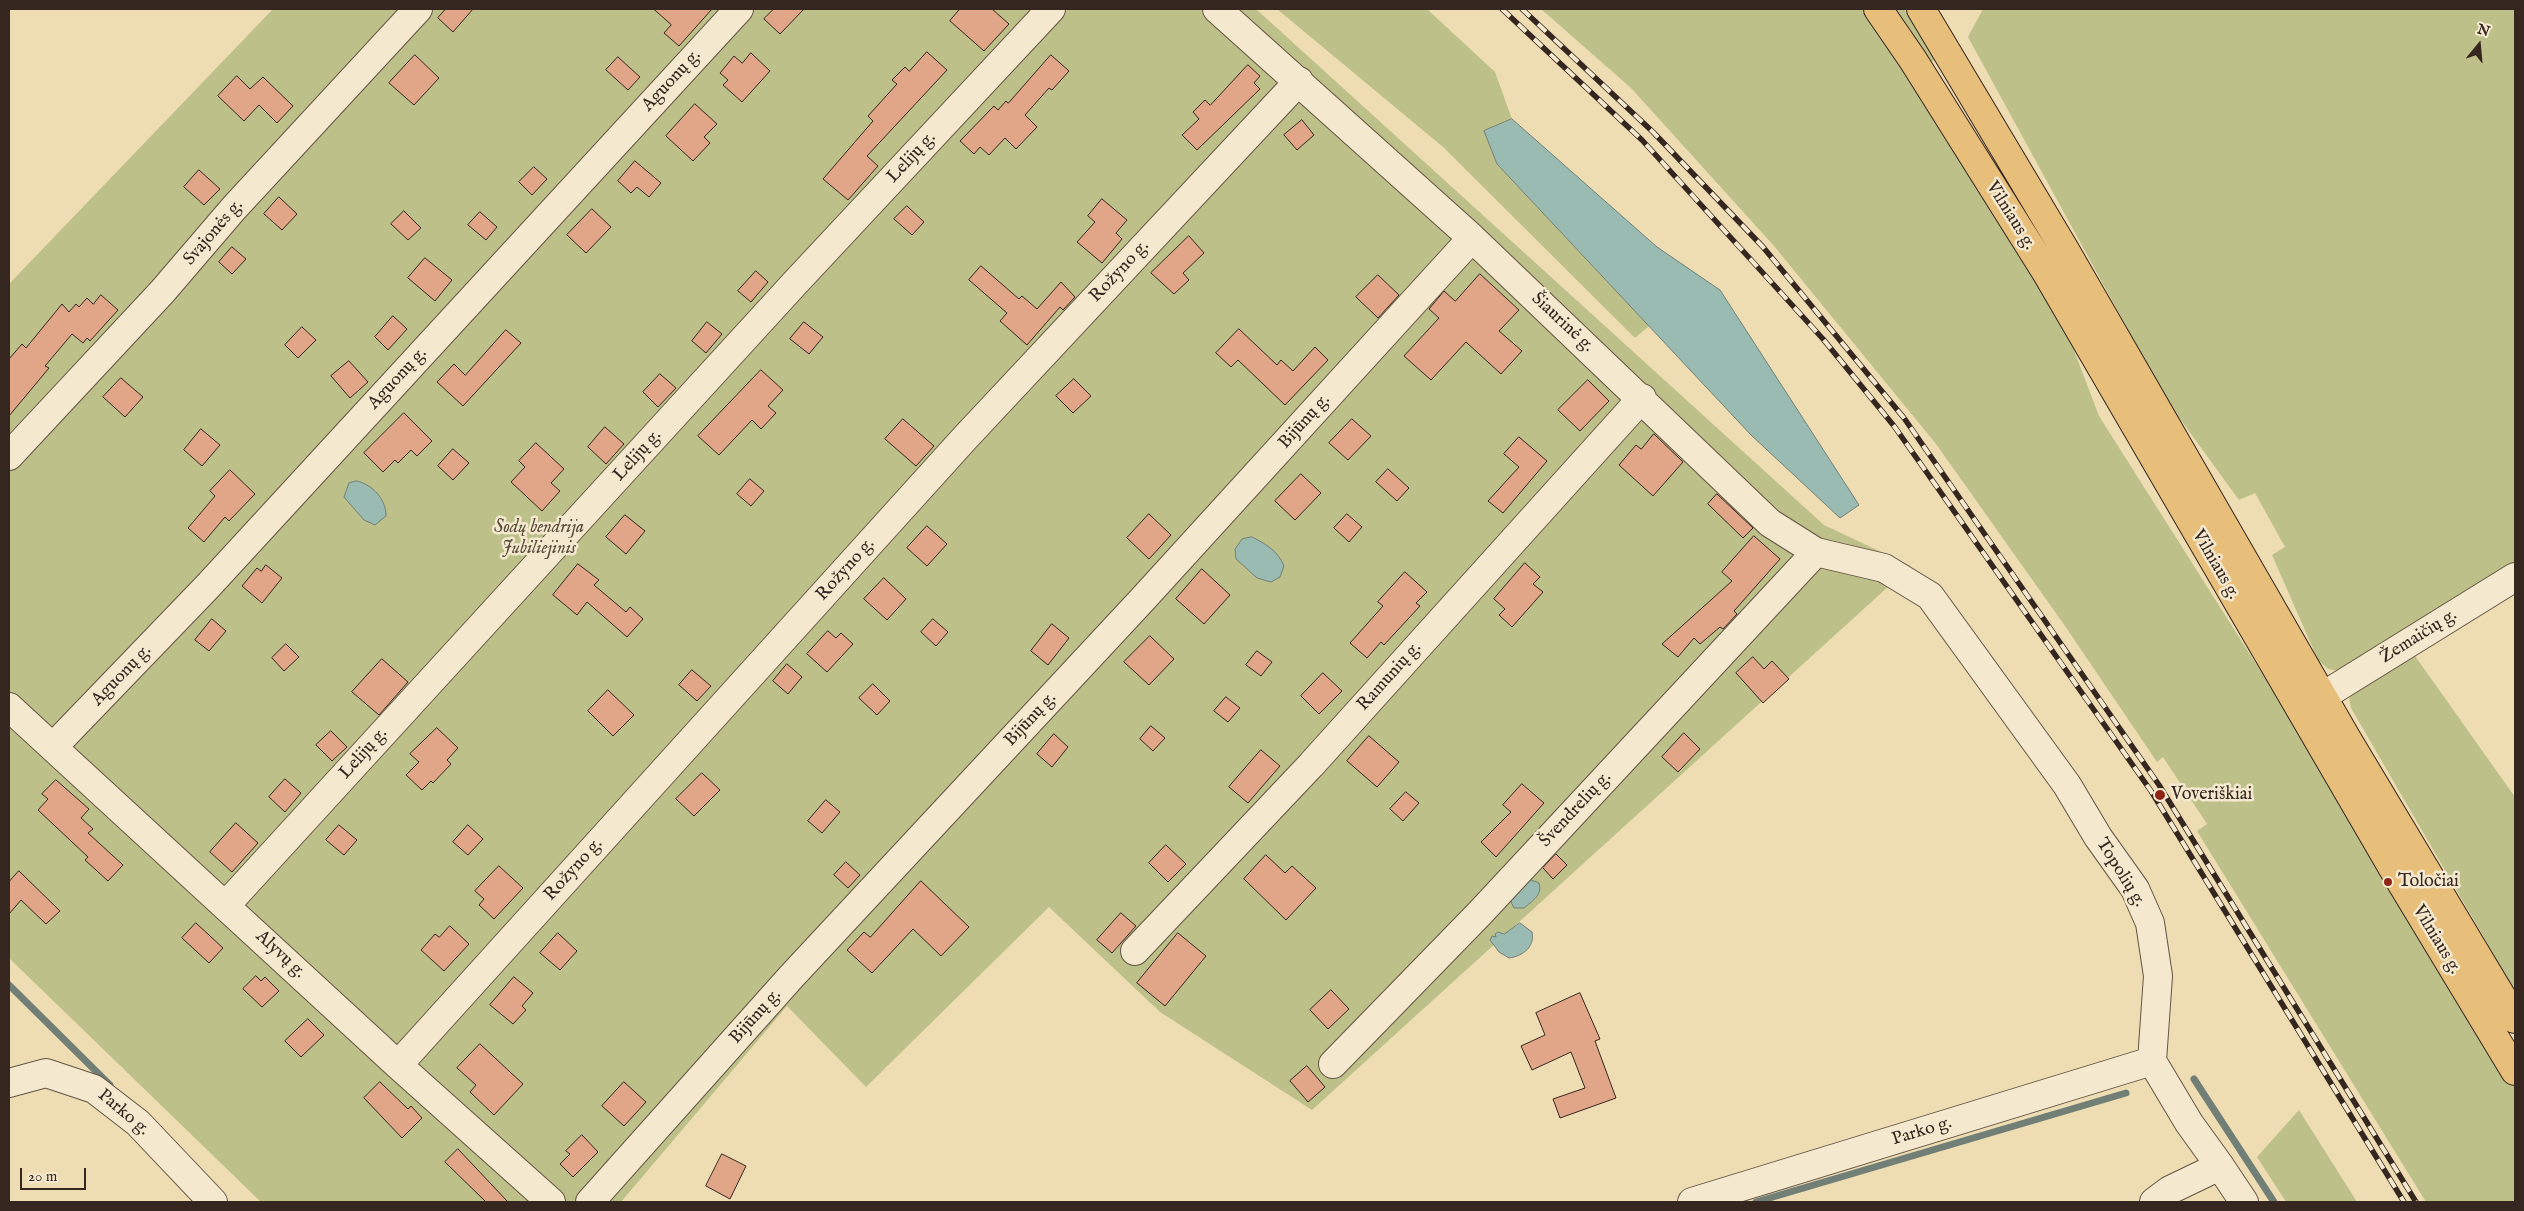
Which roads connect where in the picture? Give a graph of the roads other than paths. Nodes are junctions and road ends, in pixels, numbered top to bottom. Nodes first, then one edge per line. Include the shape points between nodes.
1 (418, 9) edge
2 (739, 9) edge
3 (1051, 9) edge
4 (1217, 9) edge
5 (1878, 9) edge
6 (1922, 9) edge
7 (1299, 81) junction
8 (1472, 238) junction
9 (1642, 398) junction
10 (9, 456) edge
11 (1816, 552) junction
12 (2515, 577) edge
13 (1930, 596) joint
14 (2322, 696) junction
15 (9, 707) edge
16 (53, 747) junction
17 (226, 905) junction
18 (1135, 951) dead end
19 (2515, 1019) edge
20 (2152, 1061) junction
21 (1333, 1064) dead end
22 (398, 1065) junction
23 (2515, 1072) edge
24 (9, 1083) edge
25 (2220, 1166) junction
26 (213, 1202) edge
27 (552, 1202) edge
28 (590, 1202) edge
29 (1692, 1202) edge
30 (2154, 1202) edge
31 (2244, 1202) edge

1 - 10 street, Svajonės g.
2 - 16 street, Aguonų g. via 215,579
3 - 17 street, Lelijų g.
4 - 7 street, Šiaurinė g.
5 - 23 highway, Vilniaus g. via 2046,272 2272,663
6 - 14 highway, Vilniaus g.
7 - 8 street, Šiaurinė g.
7 - 22 street, Rožyno g. via 964,439
8 - 9 street, Šiaurinė g.
8 - 28 street, Bijūnų g. via 792,977
9 - 11 street, Šiaurinė g. via 1770,523
9 - 18 street, Ramunių g. via 1311,765
11 - 13 street, Šiaurinė g. via 1884,568
11 - 21 street, Švendrelių g. via 1487,906
12 - 14 street, Žemaičių g.
13 - 20 street, Topolių g. via 2067,785 2098,837 2135,889 2150,923 2158,976
14 - 19 highway, Vilniaus g.
15 - 16 street, Alyvų g.
16 - 17 street, Alyvų g.
17 - 22 street, Alyvų g.
20 - 25 street via 2189,1123
20 - 29 street, Parko g.
22 - 27 street, Alyvų g.
24 - 26 street, Parko g. via 46,1073 94,1089 138,1123
25 - 30 street via 2170,1190
25 - 31 street

